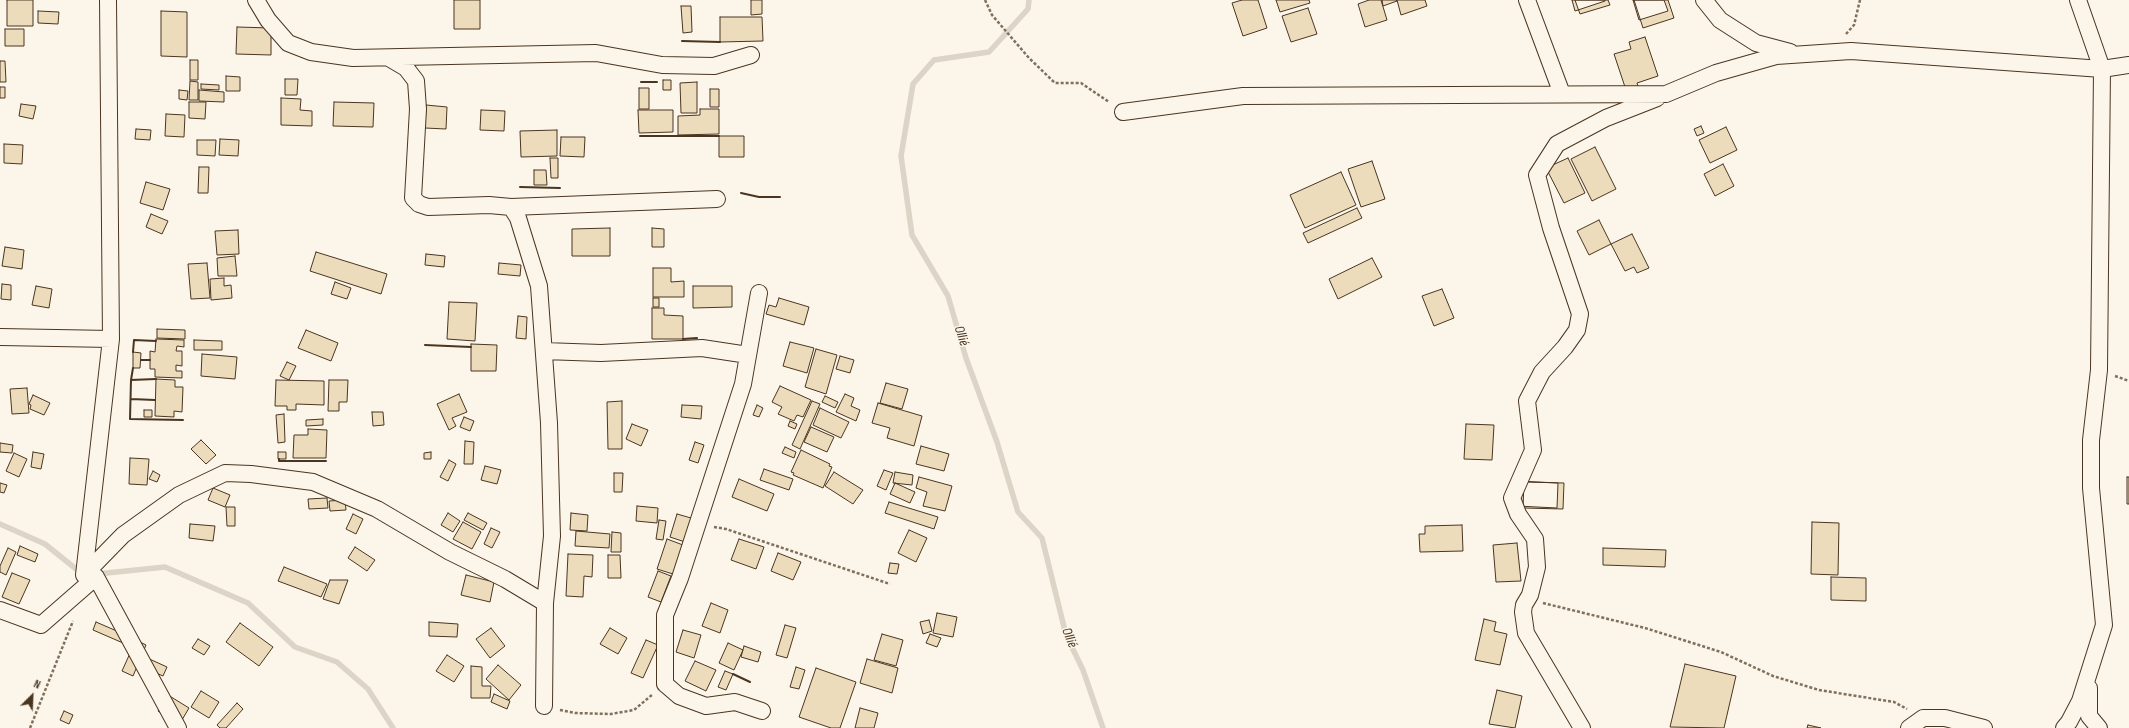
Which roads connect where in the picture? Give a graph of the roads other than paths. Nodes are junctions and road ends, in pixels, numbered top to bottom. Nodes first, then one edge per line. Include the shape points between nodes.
1 (108, 0) edge
2 (256, 0) edge
3 (1527, 0) edge
4 (1704, 0) edge
5 (2078, 0) edge
6 (1799, 54) junction
7 (751, 55) dead end
8 (390, 58) junction
9 (2129, 64) edge
10 (2102, 69) junction
11 (1562, 94) junction
12 (1666, 94) junction
13 (1123, 112) road end
14 (717, 199) dead end
15 (511, 207) junction
16 (759, 294) dead end
17 (0, 337) edge
18 (111, 339) junction
19 (544, 352) junction
20 (748, 355) junction
21 (90, 576) junction
22 (545, 603) junction
23 (0, 610) edge
24 (2090, 670) junction
25 (544, 706) road end
26 (762, 711) dead end
27 (178, 728) edge
28 (1582, 728) edge
29 (1908, 728) edge
30 (1984, 728) edge
31 (2064, 728) edge
32 (2099, 728) edge

1 - 18 street
2 - 8 street via 288,43 311,52 353,58
3 - 11 street
4 - 6 street via 1720,20 1756,43
5 - 10 street
6 - 10 street via 1851,51
6 - 12 street via 1776,56 1716,73
7 - 8 street via 714,66 662,65 596,53
8 - 15 street via 406,68 416,81 418,109 413,198 419,204 428,207
9 - 10 street
10 - 24 street via 2099,370 2091,440 2091,488 2104,625
11 - 12 street
11 - 13 street via 1243,96
12 - 28 street via 1606,118 1557,144 1536,175 1550,228 1580,314 1577,330 1542,372 1527,401 1533,450 1512,498 1518,514 1535,539 1537,567 1524,605 1526,633
14 - 15 street
15 - 19 street via 518,218 539,286
16 - 20 street
17 - 18 street
18 - 21 street
19 - 20 street via 601,354 702,348
19 - 22 street via 552,536
20 - 26 street via 743,384 680,578 665,615 665,684 679,696 706,706 735,702
21 - 22 street via 123,535 179,496 225,473 251,474 313,482 377,509
21 - 23 street via 41,625
21 - 27 street
22 - 25 street
24 - 31 street via 2080,701
24 - 32 street via 2088,716
29 - 30 street via 1923,718 1945,718

